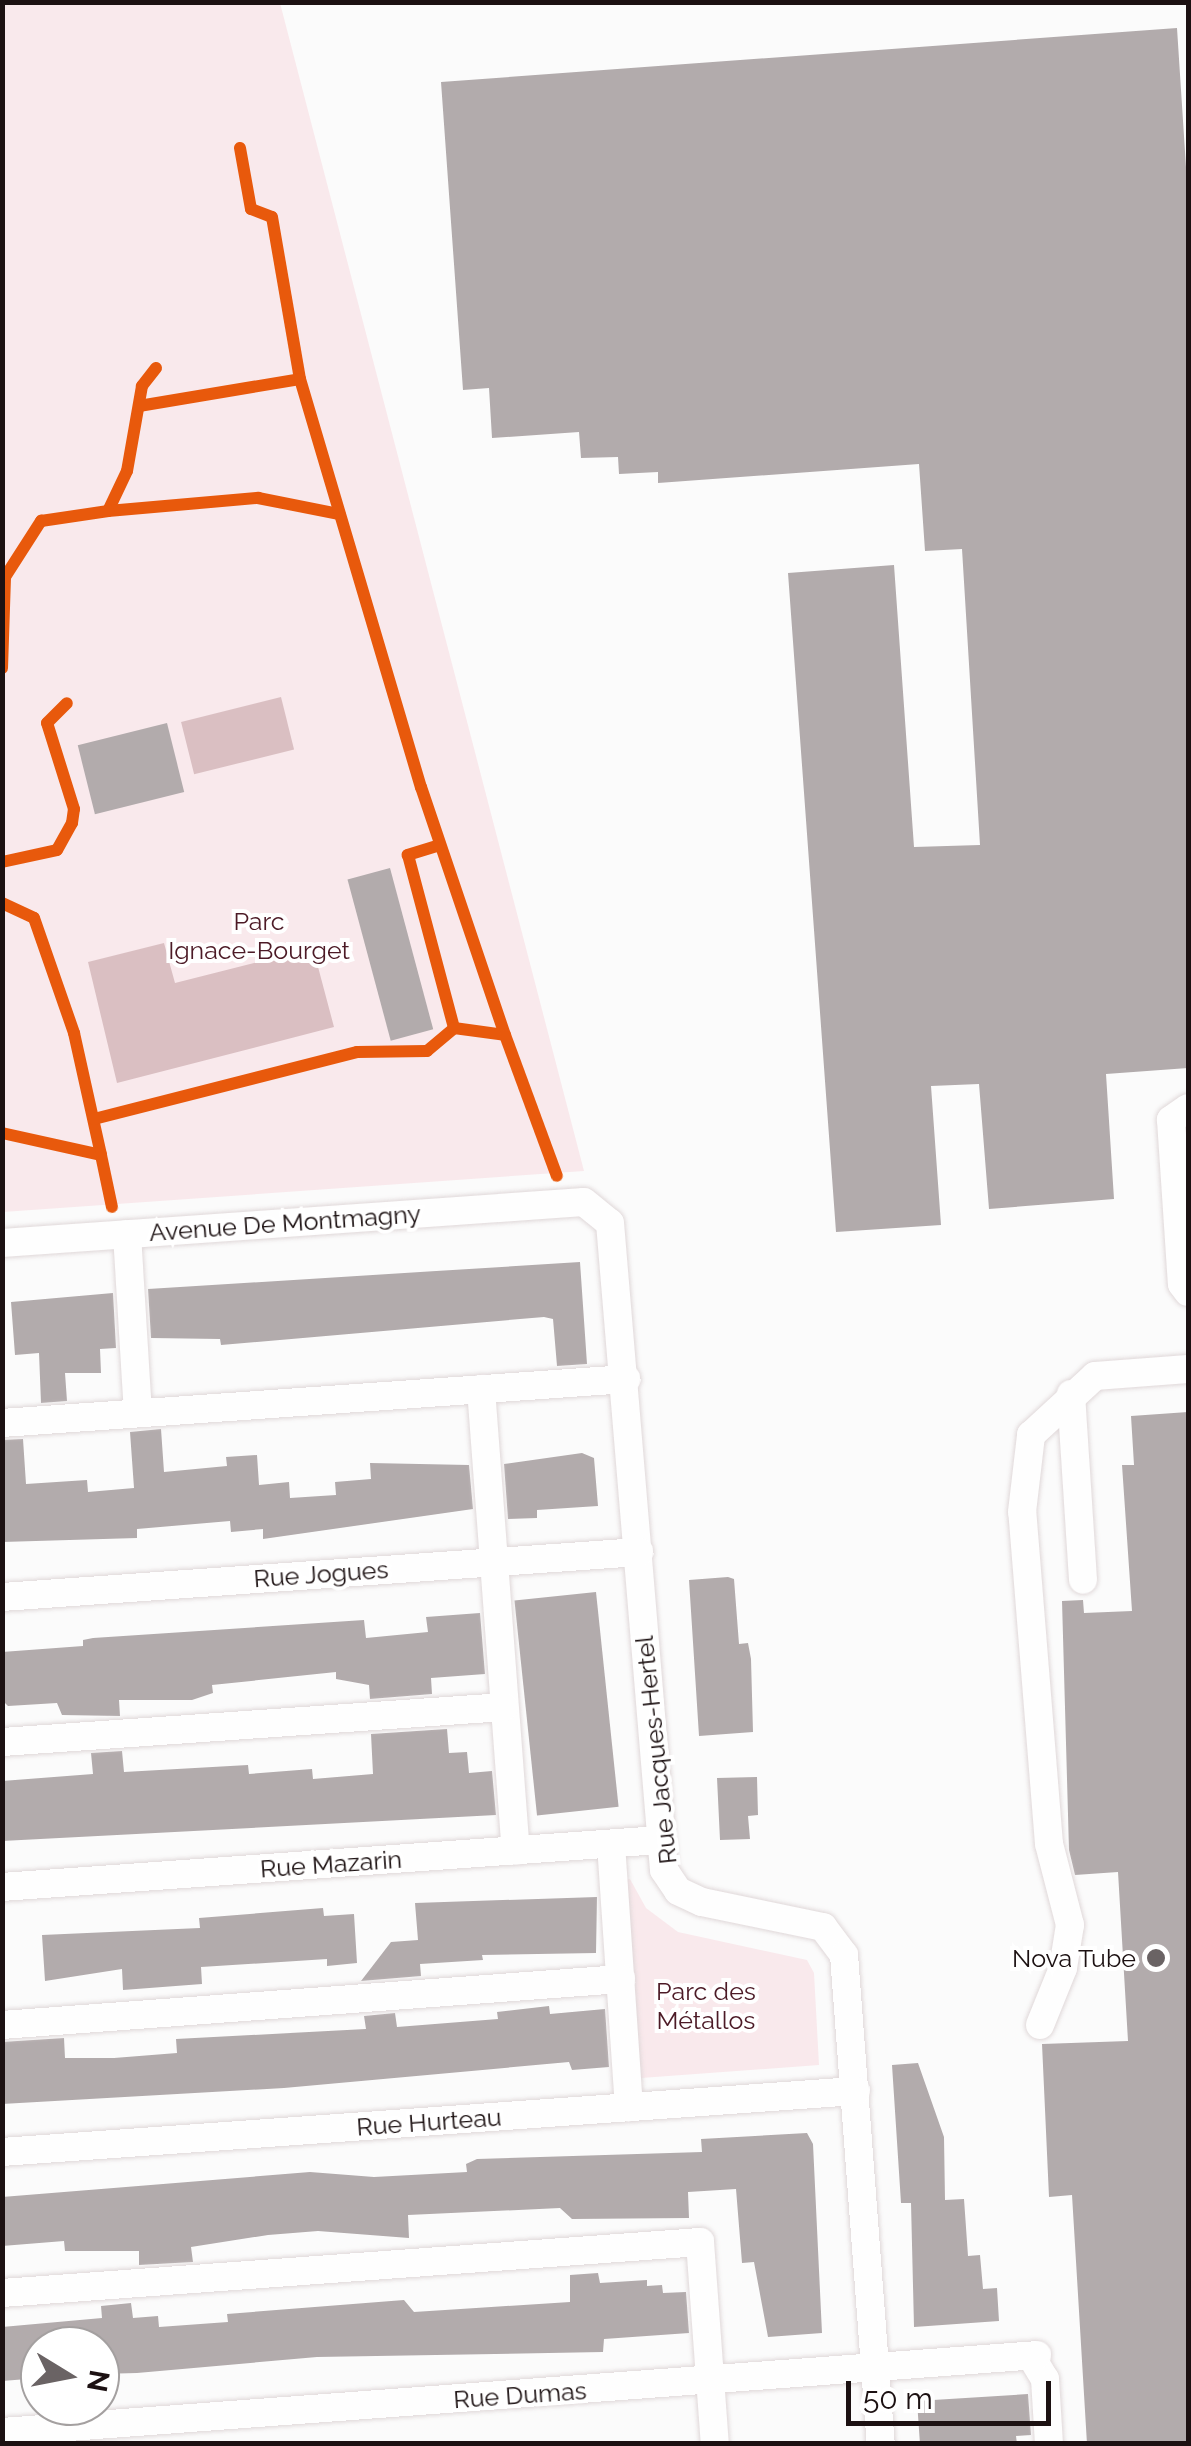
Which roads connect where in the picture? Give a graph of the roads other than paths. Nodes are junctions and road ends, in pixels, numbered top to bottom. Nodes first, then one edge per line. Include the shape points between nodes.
1 (1188, 1108) edge
2 (568, 1203) joint
3 (126, 1234) junction
4 (2, 1242) edge
5 (1188, 1292) edge
6 (1188, 1369) edge
7 (626, 1379) junction
8 (481, 1390) junction
9 (1072, 1394) junction
10 (138, 1413) junction
11 (2, 1423) edge
12 (638, 1552) junction
13 (493, 1562) junction
14 (1083, 1580) dead end
15 (2, 1597) edge
16 (504, 1706) junction
17 (2, 1742) edge
18 (660, 1840) junction
19 (611, 1844) junction
20 (516, 1851) junction
21 (2, 1887) edge
22 (621, 1979) junction
23 (2, 2025) edge
24 (1040, 2025) dead end
25 (856, 2091) junction
26 (629, 2107) junction
27 (2, 2152) edge
28 (2, 2293) edge
29 (876, 2369) junction
30 (710, 2381) junction
31 (2, 2432) edge
32 (715, 2444) edge
33 (881, 2444) edge
34 (1050, 2444) edge

1 - 5 street via 1170,1120 1182,1284
2 - 3 street, Avenue De Montmagny
2 - 7 street, Rue Jacques-Hertel via 597,1207 610,1223
3 - 4 street, Avenue De Montmagny
3 - 10 street
6 - 9 street via 1095,1376
7 - 8 street
7 - 12 street, Rue Jacques-Hertel
8 - 10 street
8 - 13 street
9 - 14 street
9 - 24 street via 1032,1435 1022,1512 1049,1844 1070,1925 1063,1968
10 - 11 street
12 - 13 street, Rue Jogues
12 - 18 street, Rue Jacques-Hertel
13 - 15 street, Rue Jogues
13 - 16 street
16 - 17 street
16 - 20 street
18 - 19 street, Rue Mazarin
18 - 25 street, Rue Jacques-Hertel via 664,1870 678,1891 702,1902 806,1922 836,1939 848,1973
19 - 20 street, Rue Mazarin
19 - 22 street
20 - 21 street, Rue Mazarin
22 - 23 street
22 - 26 street
25 - 26 street, Rue Hurteau
25 - 29 street, Rue Jacques-Hertel
26 - 27 street, Rue Hurteau
28 - 30 street via 700,2242
29 - 30 street, Rue Dumas
29 - 33 street, Rue Jacques-Hertel
29 - 34 street, Rue Dumas via 1034,2355 1045,2380
30 - 31 street, Rue Dumas
30 - 32 street

